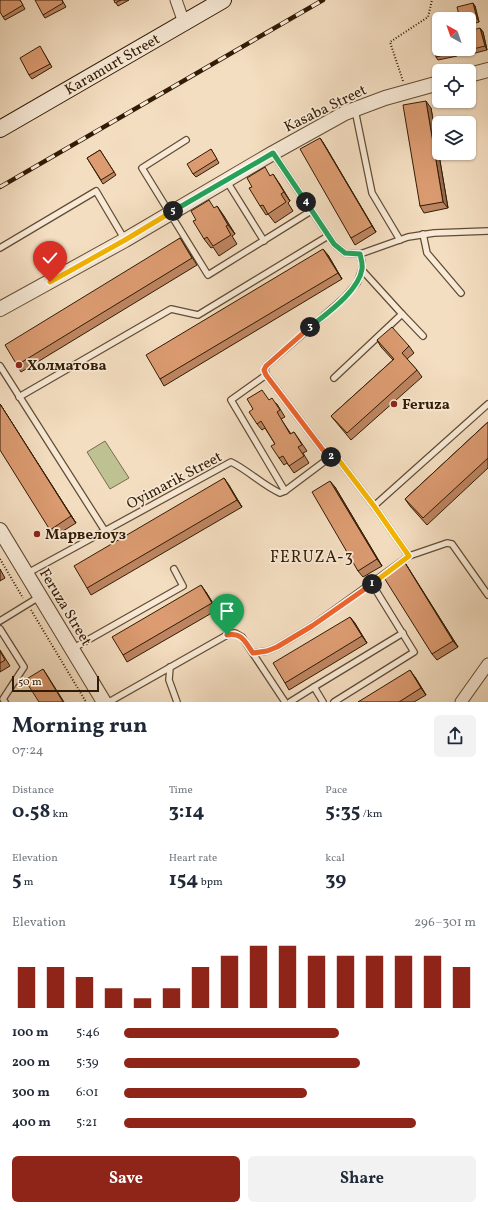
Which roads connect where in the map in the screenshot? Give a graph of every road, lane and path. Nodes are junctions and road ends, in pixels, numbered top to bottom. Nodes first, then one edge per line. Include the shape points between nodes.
1 (176, 0) edge
2 (212, 0) edge
3 (223, 0) edge
4 (432, 0) edge
5 (182, 17) junction
6 (488, 70) edge
7 (476, 73) edge
8 (432, 85) edge
9 (406, 92) junction
10 (355, 109) junction
11 (0, 123) edge
12 (0, 129) edge
13 (186, 140) dead end
14 (273, 153) junction
15 (226, 180) junction
16 (311, 211) junction
17 (170, 212) junction
18 (488, 231) edge
19 (423, 234) junction
20 (328, 236) junction
21 (125, 240) junction
22 (400, 240) junction
23 (264, 241) junction
24 (0, 248) edge
25 (360, 254) junction
26 (362, 270) junction
27 (460, 293) dead end
28 (0, 309) edge
29 (402, 314) junction
30 (423, 336) dead end
31 (0, 366) edge
32 (266, 375) junction
33 (334, 378) dead end
34 (19, 397) junction
35 (488, 404) edge
36 (329, 458) junction
37 (286, 491) junction
38 (374, 506) junction
39 (0, 530) edge
40 (105, 531) junction
41 (409, 556) junction
42 (0, 559) edge
43 (174, 569) dead end
44 (26, 574) junction
45 (372, 584) junction
46 (488, 595) edge
47 (40, 597) junction
48 (27, 604) junction
49 (0, 621) edge
50 (0, 629) edge
51 (403, 633) junction
52 (72, 649) junction
53 (253, 653) junction
54 (488, 664) edge
55 (170, 667) junction
56 (314, 687) junction
57 (5, 702) edge
58 (86, 702) edge
59 (104, 702) edge
60 (109, 702) edge
61 (177, 702) edge
62 (285, 702) edge
63 (290, 702) edge
64 (323, 702) edge
65 (334, 702) edge
66 (461, 702) edge

1 - 5 street
2 - 5 main road, Karamurt Street
3 - 12 main road, Karamurt Street
4 - 9 path via 428,17 390,42
5 - 11 main road, Karamurt Street
6 - 7 street
8 - 9 street, Kasaba Street
9 - 10 street, Kasaba Street
10 - 14 street, Kasaba Street
10 - 22 lane via 372,193
13 - 17 lane via 142,168
14 - 15 street, Kasaba Street
14 - 16 lane
15 - 17 street, Kasaba Street
15 - 23 lane
16 - 20 lane
16 - 23 lane
17 - 21 street, Kasaba Street
17 - 23 lane via 208,275
18 - 19 lane
19 - 22 lane
19 - 27 lane via 428,253
20 - 25 lane via 345,253
20 - 34 lane via 198,315 171,309
21 - 24 lane via 96,190
21 - 28 street, Kasaba Street
22 - 25 lane
25 - 26 lane
26 - 29 lane
26 - 32 lane via 357,283 344,298 266,366
29 - 30 lane
29 - 33 lane
31 - 34 lane
32 - 36 lane
32 - 37 lane via 231,400
34 - 40 lane
35 - 38 lane
36 - 37 lane
36 - 38 lane via 334,456 338,459
37 - 40 lane, Oyimarik Street via 280,493 274,490 241,466 231,462
38 - 41 lane
39 - 44 street, Feruza Street
40 - 44 lane, Oyimarik Street
41 - 45 lane
41 - 46 lane via 447,543 452,544
42 - 48 path
43 - 52 lane via 183,586
44 - 47 street, Feruza Street
45 - 51 lane
45 - 53 lane via 277,647
47 - 48 lane
47 - 52 street, Feruza Street
48 - 49 lane
48 - 58 path
50 - 57 lane via 24,667 3,699
51 - 56 lane
51 - 65 lane via 414,652
52 - 59 street, Feruza Street
53 - 55 lane via 242,637 235,633
53 - 62 lane
54 - 66 street
55 - 60 lane
55 - 61 lane via 169,680
56 - 63 lane
56 - 64 lane

